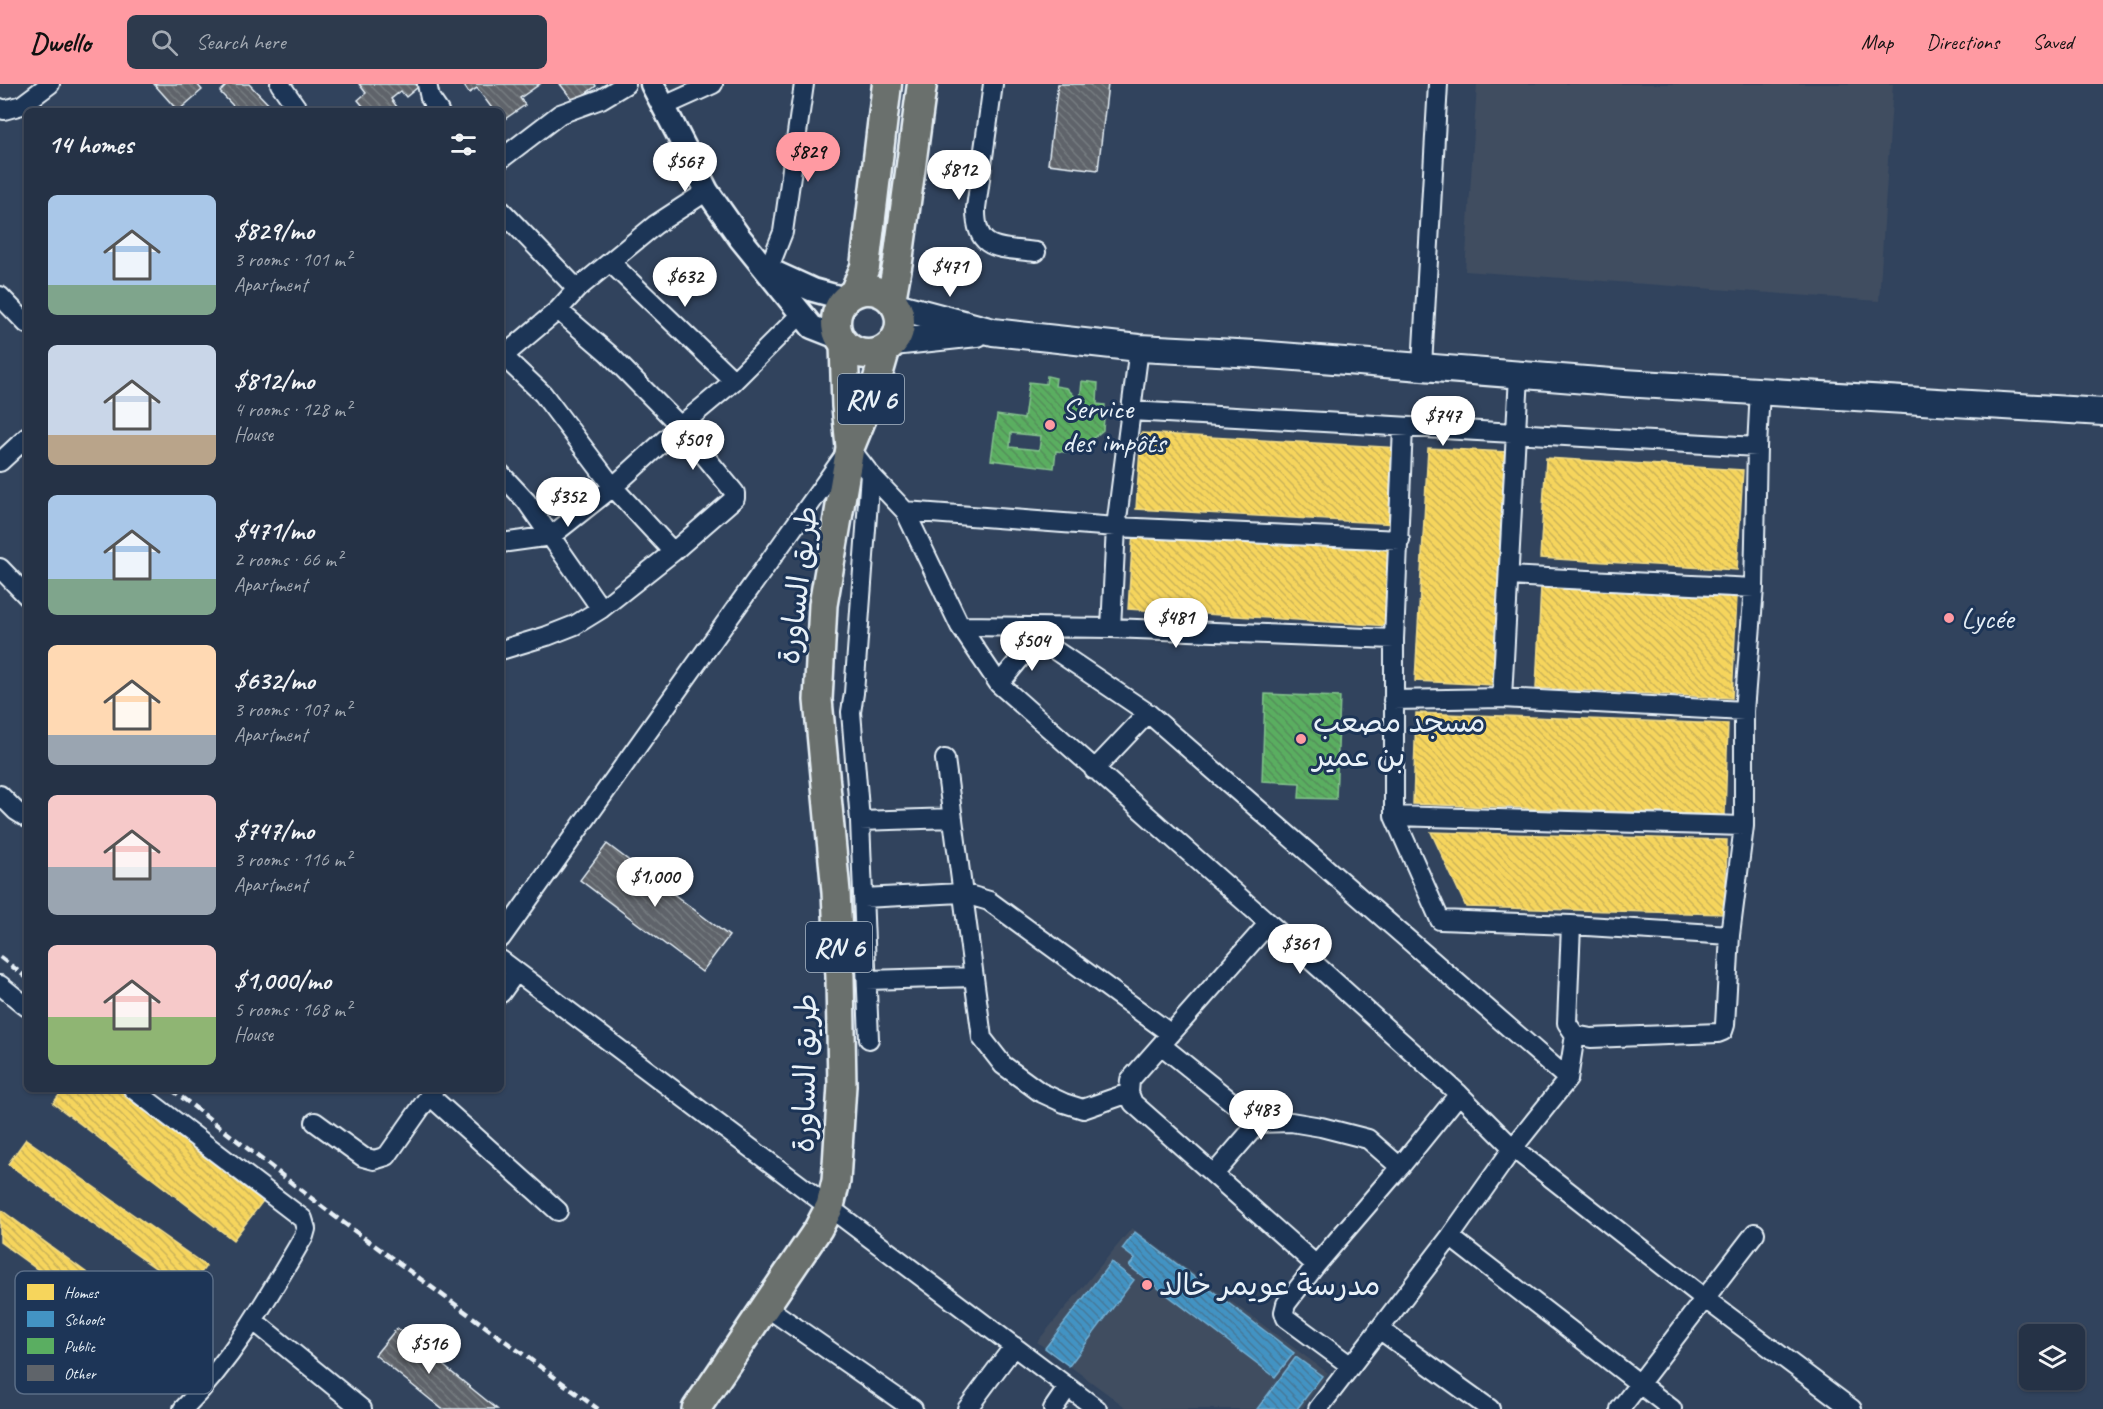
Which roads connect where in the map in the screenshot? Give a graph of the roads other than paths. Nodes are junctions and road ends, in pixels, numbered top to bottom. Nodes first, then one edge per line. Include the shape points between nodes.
1 (50, 84) edge
2 (427, 84) edge
3 (626, 84) edge
4 (652, 84) edge
5 (713, 84) edge
6 (804, 84) edge
7 (887, 84) edge
8 (922, 84) edge
9 (993, 84) edge
10 (1438, 84) edge
11 (286, 86) edge
12 (662, 107) junction
13 (0, 108) edge
14 (297, 108) edge
15 (437, 108) edge
16 (504, 157) edge
17 (707, 191) junction
18 (504, 213) edge
19 (1036, 252) dead end
20 (610, 262) junction
21 (768, 270) junction
22 (577, 289) junction
23 (0, 296) edge
24 (850, 296) junction
25 (894, 303) junction
26 (558, 310) junction
27 (800, 315) junction
28 (24, 321) edge
29 (993, 332) junction
30 (842, 341) junction
31 (890, 345) junction
32 (1139, 348) junction
33 (504, 352) edge
34 (504, 356) edge
35 (1422, 366) junction
36 (1520, 375) junction
37 (734, 381) junction
38 (1760, 390) junction
39 (1131, 411) junction
40 (2103, 412) edge
41 (680, 426) junction
42 (1403, 427) junction
43 (1517, 432) junction
44 (24, 440) edge
45 (1757, 447) junction
46 (850, 448) junction
47 (0, 462) edge
48 (870, 474) junction
49 (504, 477) edge
50 (613, 487) junction
51 (905, 511) junction
52 (1116, 527) junction
53 (551, 536) junction
54 (1400, 540) junction
55 (504, 543) edge
56 (673, 552) junction
57 (0, 568) edge
58 (1509, 576) junction
59 (1754, 588) junction
60 (24, 593) edge
61 (602, 609) junction
62 (960, 626) junction
63 (1111, 628) junction
64 (1034, 632) junction
65 (1394, 639) junction
66 (504, 649) edge
67 (999, 684) junction
68 (1502, 698) junction
69 (1393, 700) junction
70 (1744, 711) junction
71 (1148, 713) junction
72 (945, 759) dead end
73 (1094, 770) junction
74 (0, 795) edge
75 (24, 815) edge
76 (1394, 816) junction
77 (952, 818) junction
78 (860, 821) junction
79 (1744, 826) junction
80 (962, 893) junction
81 (863, 898) junction
82 (1268, 924) junction
83 (1571, 925) junction
84 (504, 934) edge
85 (1730, 935) junction
86 (504, 962) edge
87 (516, 972) junction
88 (974, 977) junction
89 (867, 980) junction
90 (0, 985) edge
91 (504, 989) edge
92 (24, 1005) edge
93 (1575, 1035) junction
94 (869, 1039) dead end
95 (1166, 1040) junction
96 (1568, 1079) junction
97 (137, 1092) edge
98 (432, 1092) edge
99 (1129, 1093) junction
100 (1460, 1094) junction
101 (315, 1122) dead end
102 (1258, 1123) junction
103 (1513, 1148) junction
104 (1400, 1167) junction
105 (1214, 1174) junction
106 (830, 1206) junction
107 (558, 1211) dead end
108 (1755, 1233) dead end
109 (1450, 1237) junction
110 (1316, 1265) junction
111 (1704, 1298) junction
112 (765, 1306) junction
113 (254, 1321) junction
114 (1379, 1329) junction
115 (1014, 1346) junction
116 (1351, 1366) junction
117 (213, 1376) edge
118 (1639, 1383) junction
119 (1068, 1387) junction
120 (197, 1394) edge
121 (183, 1409) edge
122 (362, 1409) edge
123 (696, 1409) edge
124 (913, 1409) edge
125 (967, 1409) edge
126 (1053, 1409) edge
127 (1097, 1409) edge
128 (1318, 1409) edge
129 (1490, 1409) edge
130 (1620, 1409) edge
131 (1672, 1409) edge
132 (1852, 1409) edge

1 - 13 street via 22,105
2 - 15 street
3 - 16 street via 601,99 560,114
4 - 12 street
5 - 12 street
6 - 21 street via 783,232
7 - 24 highway via 865,267
8 - 25 highway
9 - 19 street via 976,208 978,232 991,246
10 - 35 street
11 - 14 street
12 - 17 street
17 - 20 street via 655,225
17 - 21 street
18 - 22 street
20 - 22 street
20 - 37 street
21 - 24 street via 813,291
21 - 27 street
22 - 26 street
23 - 28 street
24 - 25 highway via 873,291
24 - 30 highway via 836,318
25 - 29 main road
25 - 31 highway via 900,324
26 - 33 street
26 - 41 street via 608,353
27 - 30 street via 812,327
27 - 37 street
29 - 31 main road
29 - 32 main road
30 - 31 highway via 860,353 878,353
30 - 46 main road, RN 6
31 - 46 main road, RN 6
32 - 35 main road
32 - 39 street
34 - 50 street via 543,394
35 - 36 main road
36 - 38 main road
36 - 43 street
37 - 41 street
38 - 40 main road
38 - 45 street
39 - 42 street
39 - 52 street
41 - 50 street
41 - 56 street via 735,493 735,498
42 - 43 street
42 - 54 street
43 - 45 street
43 - 58 street
44 - 47 street
45 - 59 street
46 - 48 street
46 - 84 street
46 - 106 main road, طريق الساورة / RN 6 via 823,605 818,700 836,892 840,990 842,1085 836,1181
48 - 51 street
48 - 78 street via 851,712
49 - 53 street
50 - 53 street
50 - 56 street
51 - 52 street
51 - 62 street
52 - 54 street
52 - 63 street
53 - 55 street
53 - 61 street
54 - 65 street
56 - 61 street
57 - 60 street
58 - 59 street
58 - 68 street
59 - 70 street
61 - 66 street via 575,625
62 - 64 street
62 - 67 street
63 - 64 street
63 - 65 street
64 - 67 street
64 - 71 street
65 - 69 street
67 - 73 street
68 - 69 street
68 - 70 street
69 - 76 street
70 - 79 street
71 - 73 street
71 - 96 street
72 - 77 street
73 - 82 street
74 - 75 street
76 - 79 street
76 - 83 street via 1440,920
77 - 78 street
77 - 80 street
78 - 81 street
79 - 85 street
80 - 81 street
80 - 88 street
80 - 95 street via 989,901 1007,912
81 - 89 street
82 - 95 street
82 - 100 street
83 - 85 street
83 - 93 street via 1567,1023
85 - 93 street via 1723,1031 1591,1038
86 - 87 street
87 - 91 street
87 - 106 street
88 - 89 street
88 - 99 street via 982,1038 1002,1065 1040,1092 1083,1109
89 - 94 street
90 - 92 street
93 - 96 street
95 - 99 street via 1130,1080
95 - 102 street
96 - 103 street
97 - 113 street via 303,1219 304,1236
98 - 101 street via 387,1156 374,1160 363,1157
98 - 107 street
99 - 105 street via 1133,1103
100 - 103 street
100 - 104 street
102 - 104 street via 1292,1122 1368,1139
102 - 105 street
103 - 109 street
103 - 111 street
104 - 110 street
105 - 110 street
106 - 112 main road, طريق الساورة / RN 6
106 - 115 street
108 - 111 street
109 - 114 street
109 - 118 street
110 - 116 street via 1286,1304 1286,1318
111 - 118 street
111 - 132 street
112 - 123 main road, طريق الساورة / RN 6
112 - 124 street
113 - 117 street
113 - 122 street
114 - 116 street
114 - 129 street
115 - 119 street
115 - 125 street
116 - 128 street
118 - 130 street
118 - 131 street
119 - 126 street
119 - 127 street
120 - 121 street

